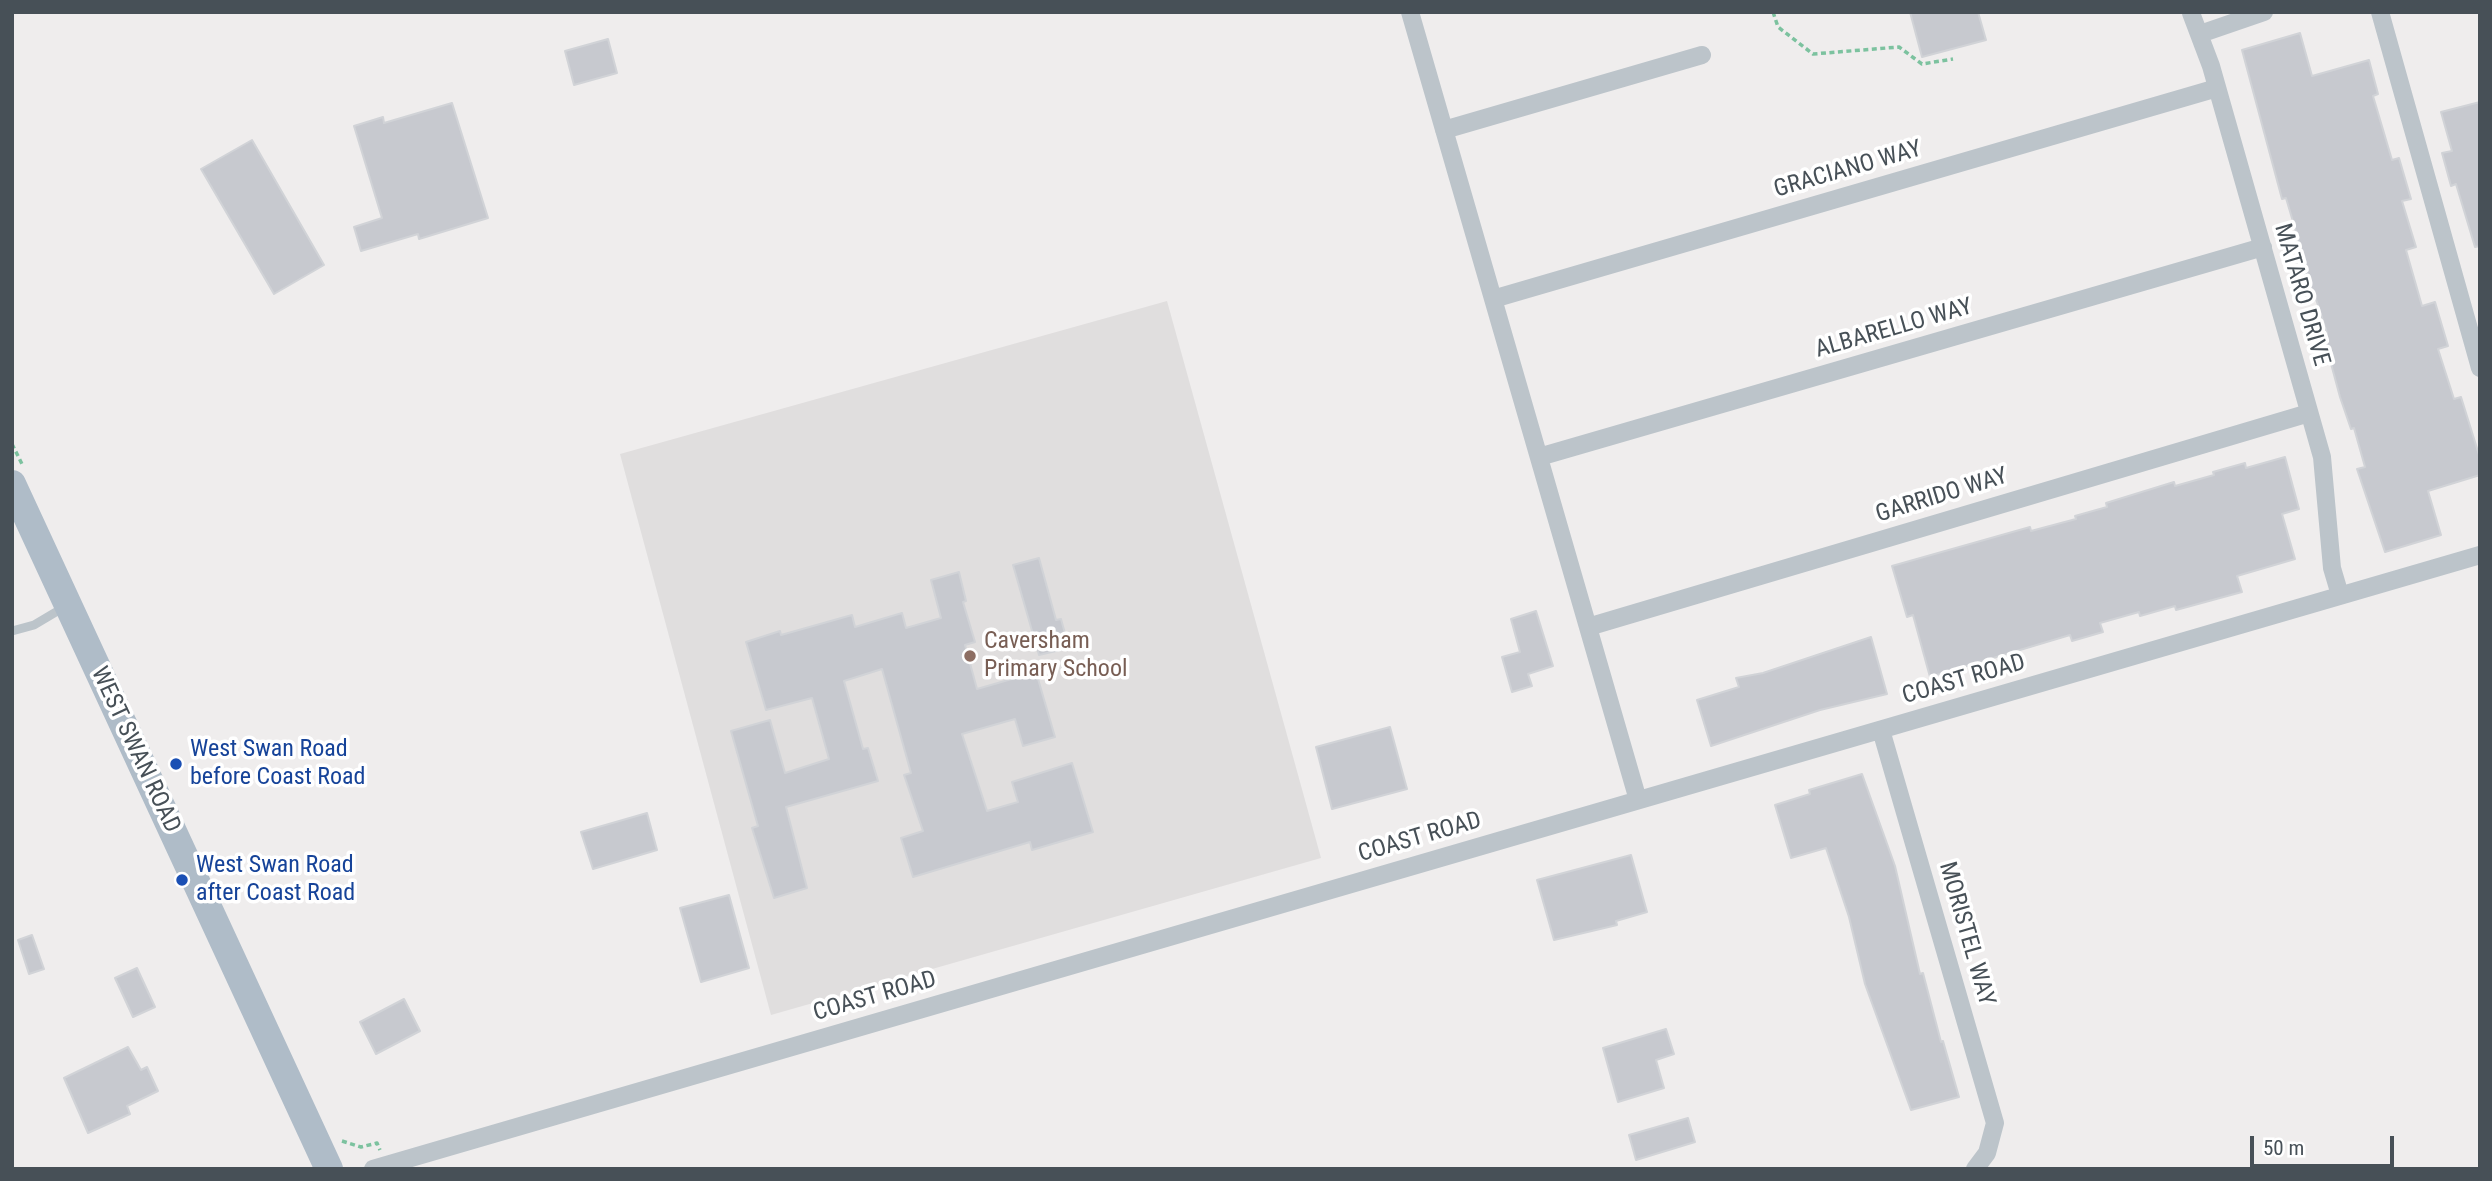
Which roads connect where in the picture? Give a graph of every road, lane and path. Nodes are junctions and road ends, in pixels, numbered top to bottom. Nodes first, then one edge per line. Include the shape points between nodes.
1 (1410, 12) edge
2 (1773, 12) edge
3 (2264, 12) edge
4 (2380, 12) edge
5 (2191, 13) edge
6 (2200, 34) junction
7 (1702, 55) dead end
8 (1952, 59) dead end
9 (2217, 88) junction
10 (1444, 130) junction
11 (2263, 247) junction
12 (1493, 299) junction
13 (2480, 368) edge
14 (2309, 413) junction
15 (1539, 457) junction
16 (12, 484) edge
17 (2480, 555) edge
18 (2340, 596) junction
19 (68, 606) junction
20 (1588, 627) junction
21 (12, 631) edge
22 (1881, 730) junction
23 (1638, 800) junction
24 (329, 1169) edge
25 (373, 1169) edge
26 (1975, 1169) edge

1 - 10 street
2 - 8 path via 1778,27 1813,54 1899,47 1922,64
3 - 6 street
4 - 13 street
5 - 6 street, MATARO DRIVE
6 - 9 street, MATARO DRIVE
7 - 10 street
9 - 11 street, MATARO DRIVE
9 - 12 street, GRACIANO WAY
10 - 12 street
11 - 14 street, MATARO DRIVE
11 - 15 street, ALBARELLO WAY
12 - 15 street
14 - 18 street, MATARO DRIVE via 2322,457 2332,568
14 - 20 street, GARRIDO WAY
15 - 20 street
16 - 19 main road, WEST SWAN ROAD
17 - 18 street, COAST ROAD
18 - 22 street, COAST ROAD
19 - 21 lane
19 - 24 main road, WEST SWAN ROAD
20 - 23 street
22 - 23 street, COAST ROAD
22 - 26 street, MORISTEL WAY via 1995,1123 1987,1153
23 - 25 street, COAST ROAD

